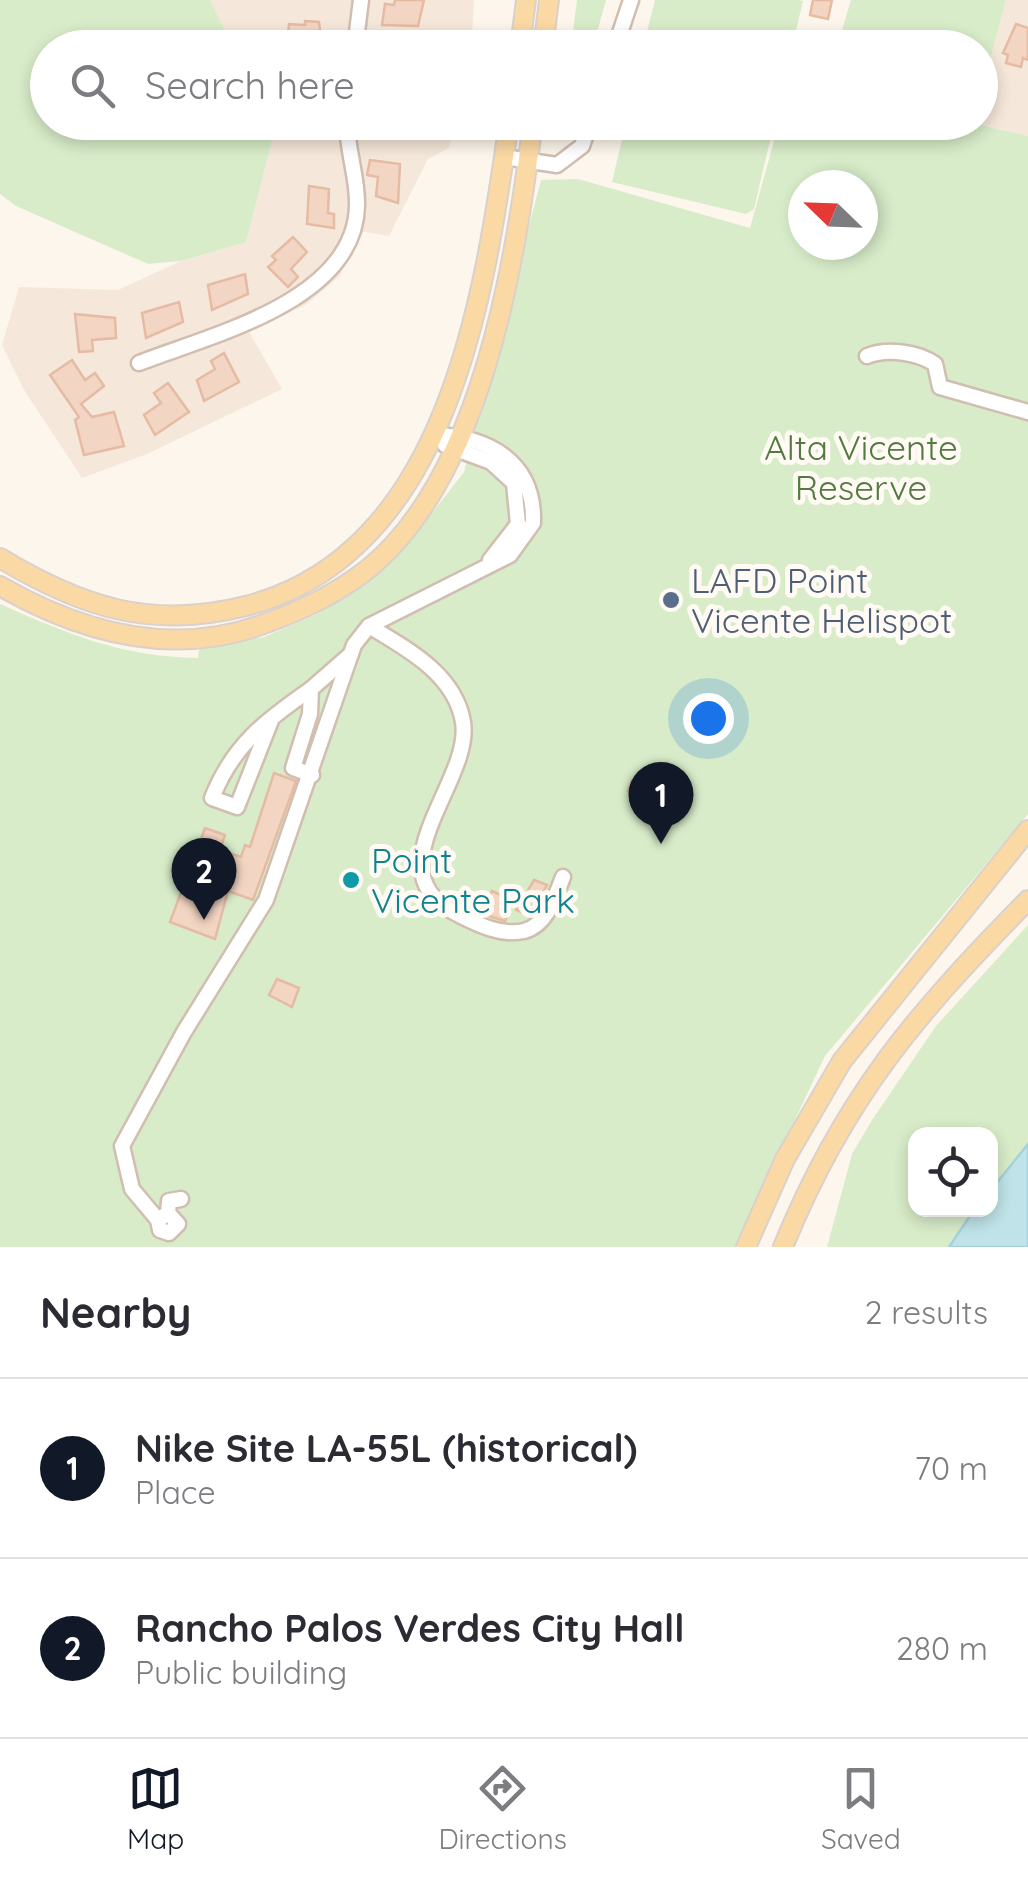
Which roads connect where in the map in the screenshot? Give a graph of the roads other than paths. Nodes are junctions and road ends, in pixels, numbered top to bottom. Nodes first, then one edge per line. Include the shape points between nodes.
1 (361, 0) edge
2 (526, 0) edge
3 (549, 0) edge
4 (631, 0) edge
5 (357, 30) edge
6 (522, 30) edge
7 (545, 30) edge
8 (621, 30) edge
9 (348, 140) edge
10 (506, 140) edge
11 (531, 140) edge
12 (584, 140) edge
13 (504, 157) junction
14 (528, 162) junction
15 (868, 356) dead end
16 (140, 363) dead end
17 (1028, 412) edge
18 (433, 435) junction
19 (456, 444) junction
20 (0, 558) edge
21 (0, 586) edge
22 (369, 626) junction
23 (352, 653) junction
24 (311, 689) junction
25 (272, 718) junction
26 (312, 775) junction
27 (1028, 830) edge
28 (563, 877) dead end
29 (1028, 900) edge
30 (182, 1199) dead end
31 (746, 1247) edge
32 (783, 1247) edge

1 - 5 street
2 - 6 main road
3 - 7 main road
4 - 8 street
9 - 16 street via 357,207 335,266 300,296
10 - 13 main road
11 - 14 main road
12 - 14 street via 557,164
13 - 14 street
13 - 18 main road via 467,332
14 - 19 main road via 498,314
15 - 17 street via 886,351 924,357 934,364 940,388
18 - 19 street
18 - 20 main road via 419,470 371,535 304,584 268,600 177,617 128,613 67,594
19 - 21 main road via 430,496 370,567 333,594 249,629 209,638 132,637 59,618
19 - 22 street via 491,462 514,484 518,524 486,564
22 - 23 street
22 - 28 street via 427,662 463,722 458,759 422,845 424,876 444,905 482,926 531,929 543,920
23 - 24 street
23 - 26 street
24 - 25 street
24 - 26 street via 293,768
25 - 25 street via 234,751 212,798 237,807
26 - 30 street via 266,900 122,1146 132,1189 163,1217 168,1201
27 - 31 main road via 842,1061 785,1159
29 - 32 main road via 940,989 869,1079 814,1171

